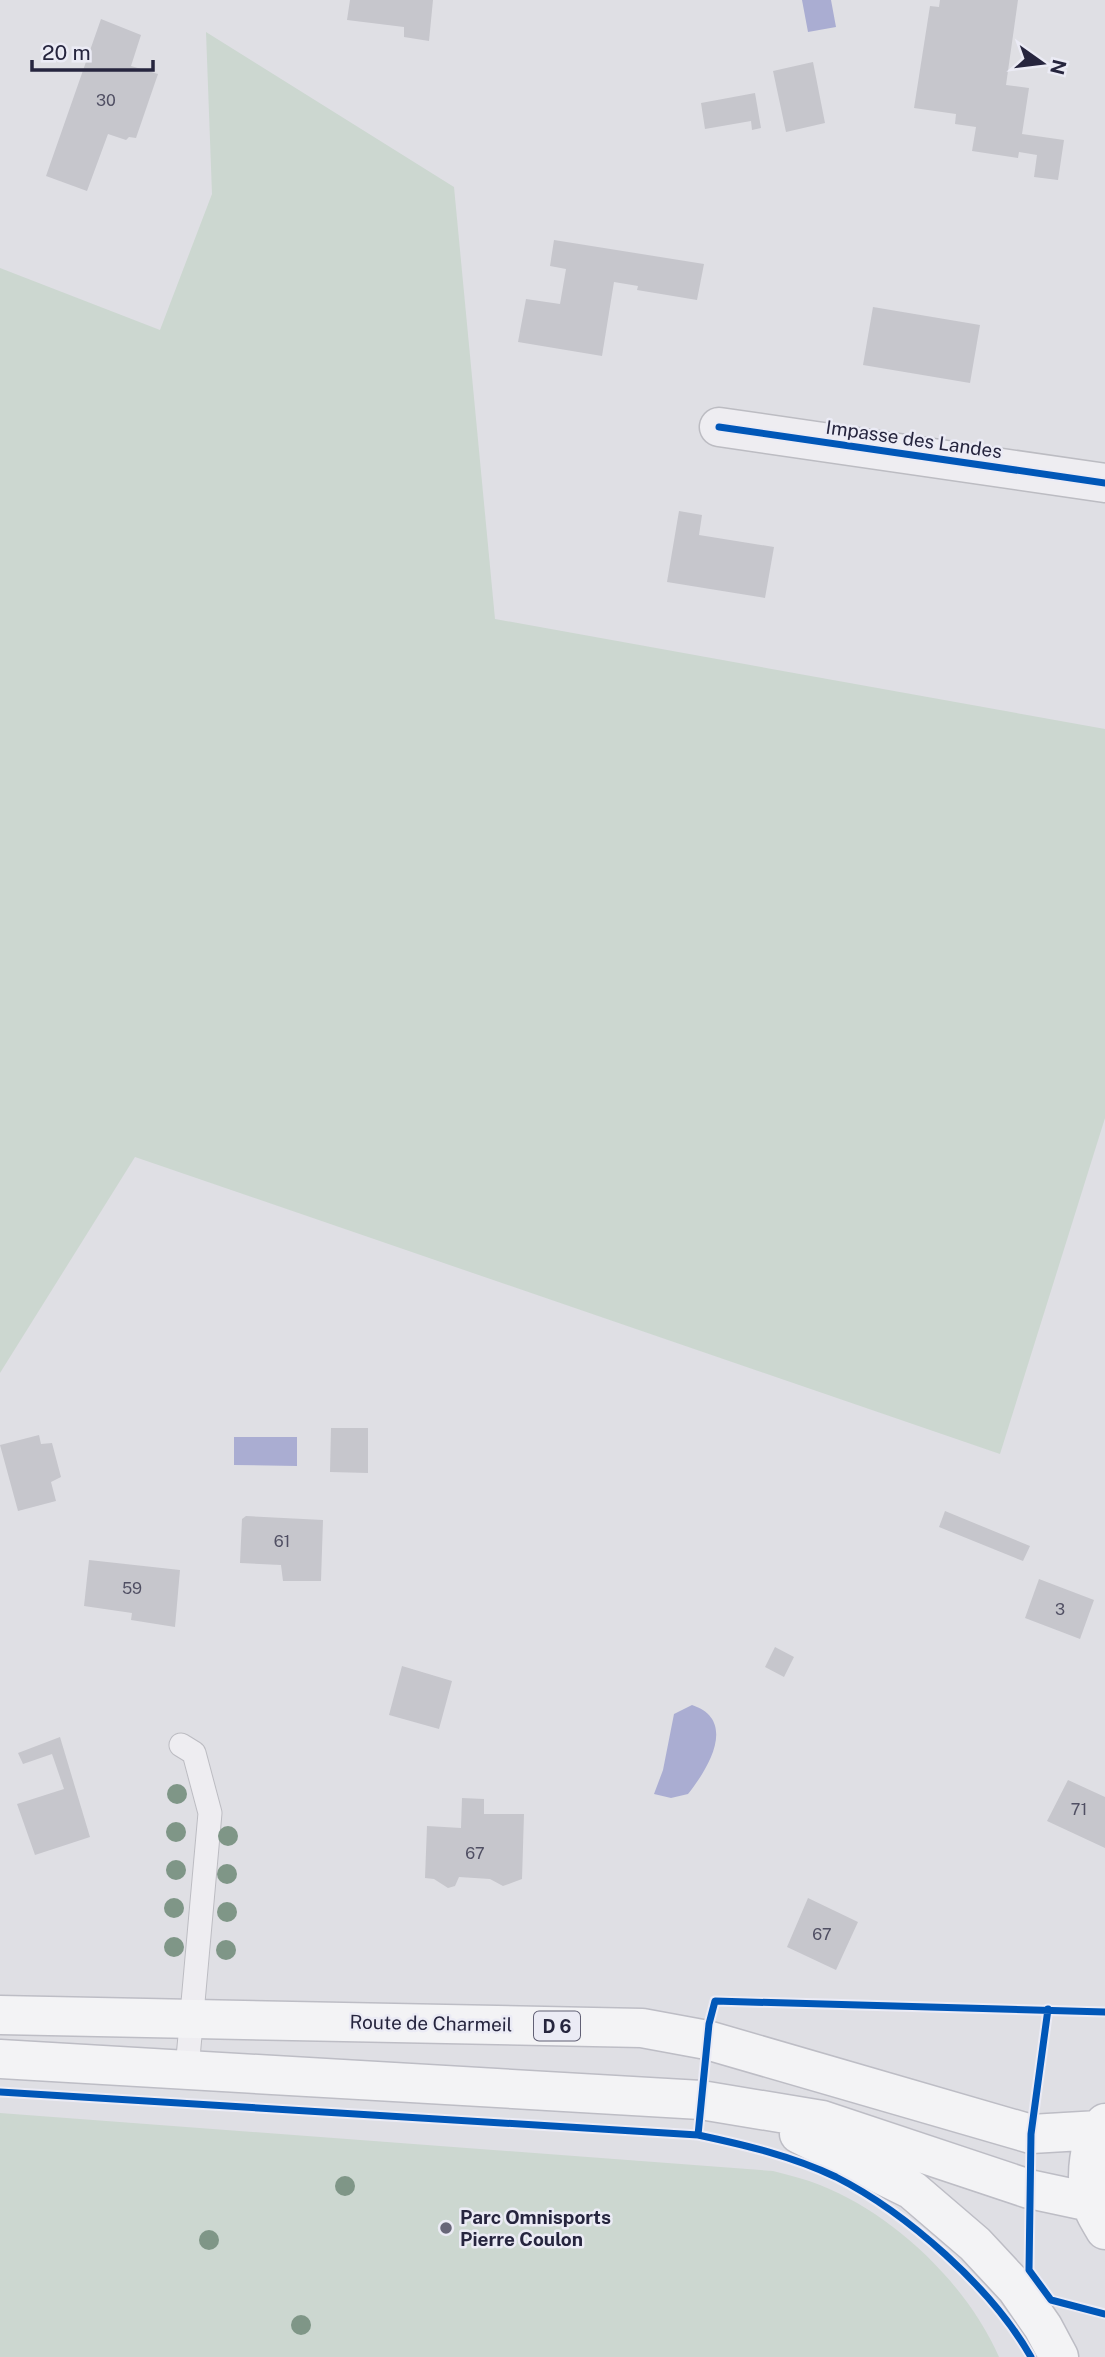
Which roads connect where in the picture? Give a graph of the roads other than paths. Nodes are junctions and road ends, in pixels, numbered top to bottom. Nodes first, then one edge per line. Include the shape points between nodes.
1 (719, 427) dead end
2 (1105, 483) edge
3 (181, 1745) dead end
4 (0, 2015) edge
5 (194, 2018) junction
6 (0, 2059) edge
7 (187, 2069) junction
8 (701, 2100) junction
9 (1102, 2126) edge
10 (1098, 2216) edge
11 (1059, 2357) edge

1 - 2 street, Impasse des Landes
3 - 5 lane via 194,1753 210,1813
4 - 5 main road, Route de Charmeil / D 6
5 - 7 lane
5 - 9 main road, Route de Charmeil / D 6 via 642,2028 706,2040 1031,2134
6 - 7 main road
7 - 8 main road
8 - 10 main road via 822,2120
8 - 11 main road via 808,2137 912,2190 975,2244 1016,2288
9 - 10 main road via 1088,2165

